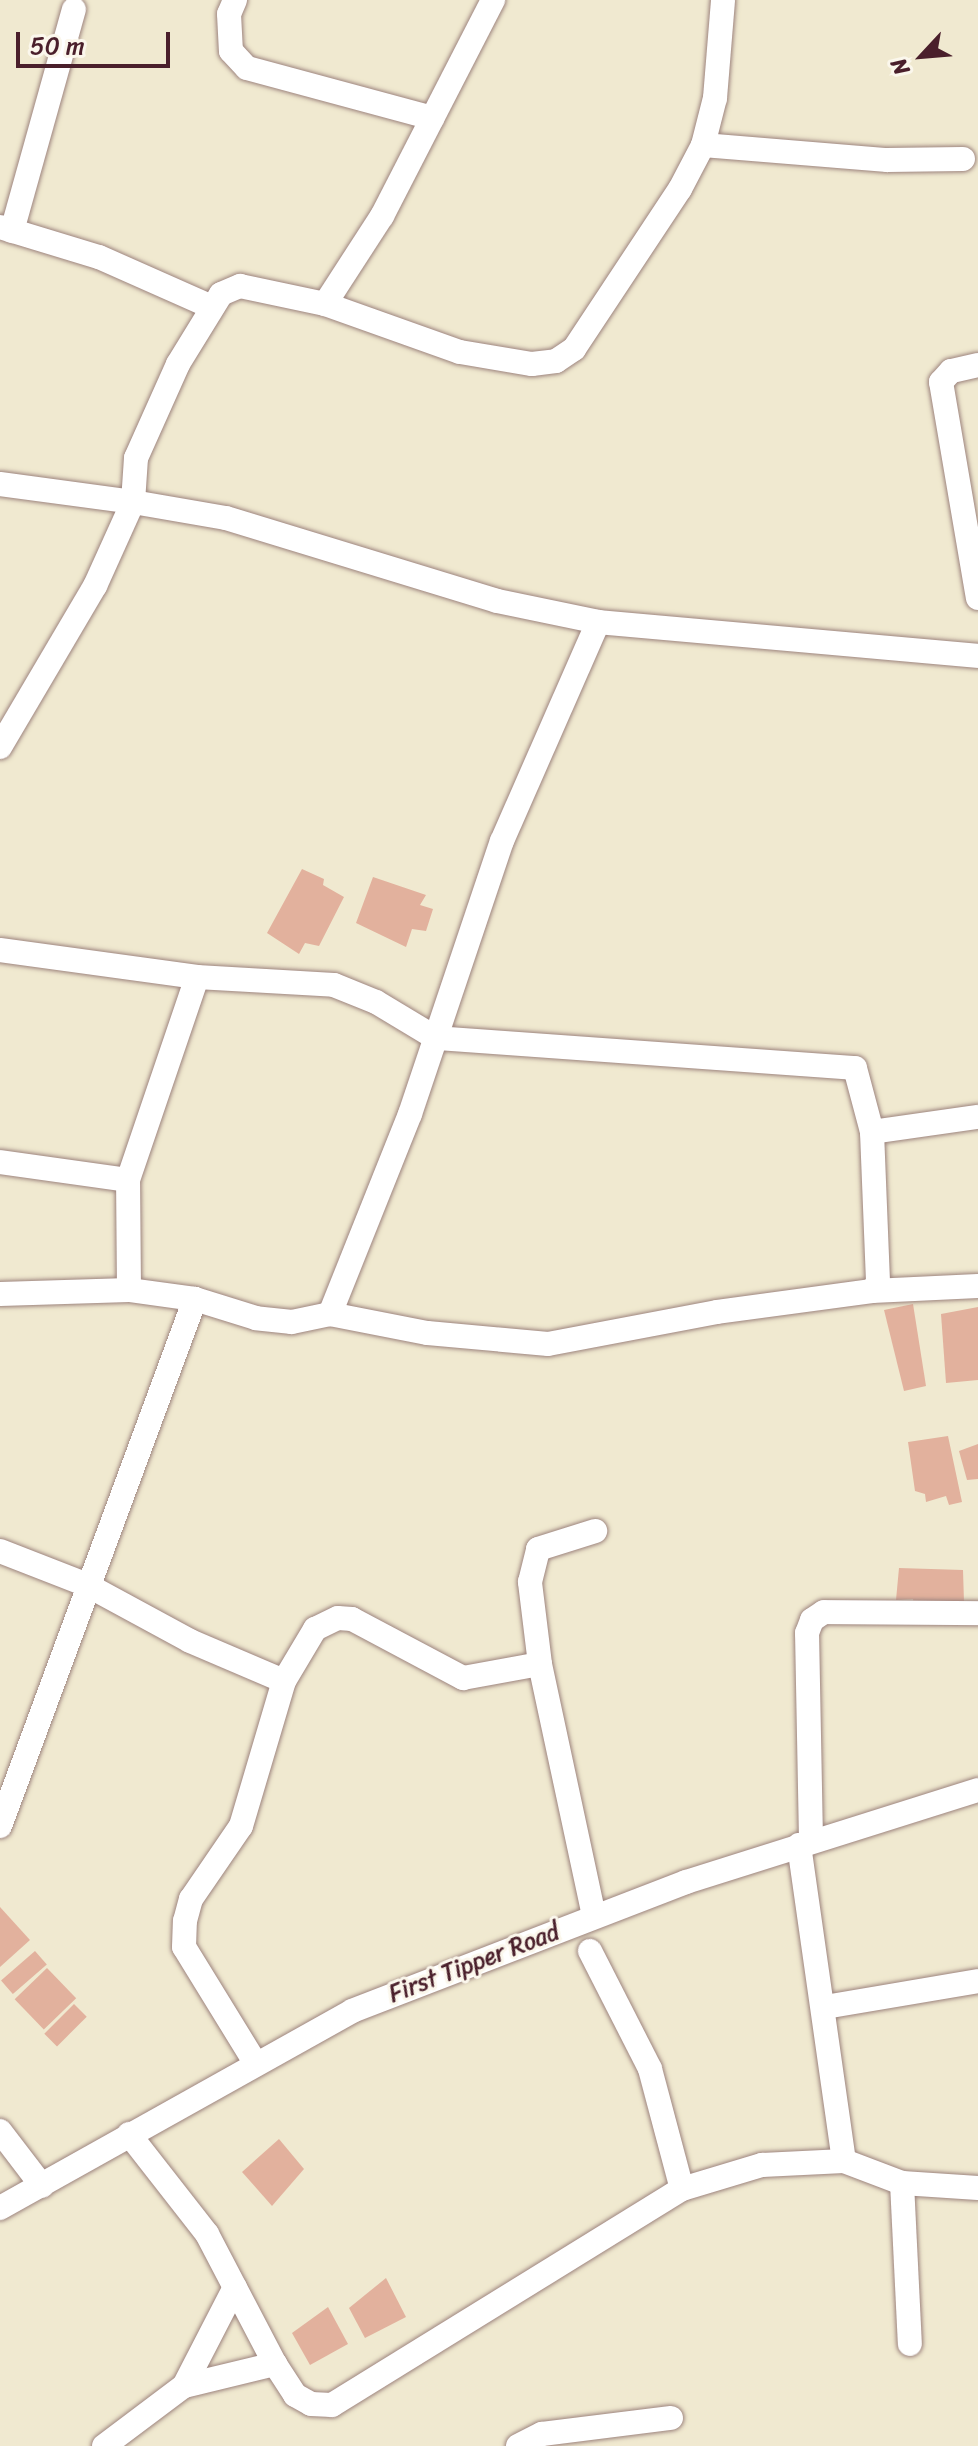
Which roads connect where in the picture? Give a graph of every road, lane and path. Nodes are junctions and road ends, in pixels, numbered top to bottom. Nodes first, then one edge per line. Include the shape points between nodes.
1 (235, 0) edge
2 (493, 0) edge
3 (723, 0) edge
4 (74, 9) dead end
5 (432, 118) junction
6 (703, 145) junction
7 (963, 159) dead end
8 (6, 229) edge
9 (325, 304) junction
10 (212, 307) junction
11 (978, 365) edge
12 (0, 484) edge
13 (133, 502) junction
14 (978, 598) edge
15 (598, 622) junction
16 (978, 656) edge
17 (0, 747) edge
18 (0, 950) edge
19 (197, 977) junction
20 (436, 1038) junction
21 (978, 1117) edge
22 (872, 1132) junction
23 (0, 1162) edge
24 (128, 1180) junction
25 (978, 1286) edge
26 (129, 1290) junction
27 (872, 1291) junction
28 (0, 1294) edge
29 (195, 1299) junction
30 (330, 1314) junction
31 (595, 1531) dead end
32 (0, 1551) edge
33 (87, 1585) junction
34 (978, 1613) edge
35 (540, 1664) junction
36 (284, 1681) junction
37 (978, 1790) edge
38 (0, 1826) edge
39 (805, 1843) junction
40 (594, 1916) junction
41 (590, 1951) dead end
42 (978, 1981) edge
43 (825, 2007) junction
44 (256, 2064) junction
45 (0, 2131) edge
46 (129, 2134) junction
47 (844, 2161) junction
48 (902, 2183) junction
49 (42, 2186) junction
50 (978, 2188) edge
51 (682, 2189) junction
52 (0, 2208) edge
53 (235, 2287) junction
54 (910, 2344) dead end
55 (275, 2364) junction
56 (184, 2386) junction
57 (671, 2418) dead end
58 (104, 2446) edge
59 (518, 2446) edge

1 - 5 street via 229,14 231,51 247,68
2 - 5 street
3 - 6 street via 717,86
4 - 8 street
5 - 9 street via 382,216
6 - 7 street via 887,160
6 - 9 street via 680,189 574,349 556,361 532,364 460,352
8 - 10 street via 99,257
9 - 10 street via 240,286 221,294
10 - 13 street via 178,364 136,458
11 - 14 street via 951,371 941,382
12 - 13 street
13 - 15 street via 226,518 497,601
13 - 17 street via 95,586
15 - 16 street
15 - 20 street via 502,841
18 - 19 street
19 - 20 street via 334,985 376,1002
19 - 24 street
20 - 22 street via 855,1068
20 - 30 street
21 - 22 street
22 - 27 street via 878,1283
23 - 24 street
24 - 26 street
25 - 27 street
26 - 28 street
26 - 29 street
27 - 30 street via 717,1312 548,1344 402,1330
29 - 30 street via 256,1318 292,1322
29 - 33 street
31 - 35 street via 538,1549 530,1566
32 - 33 street
33 - 36 street via 190,1641
33 - 38 street
34 - 39 street via 824,1612 812,1620 807,1633
35 - 36 street via 463,1678 352,1619 338,1618 315,1629
35 - 40 street
36 - 44 street via 241,1826 191,1899 185,1921 184,1947
37 - 39 street, First Tipper Road
39 - 40 street, First Tipper Road
39 - 43 street
40 - 44 street, First Tipper Road via 352,2011
41 - 51 street via 650,2069
42 - 43 street
43 - 47 street
44 - 46 street, First Tipper Road
45 - 49 street
46 - 49 street, First Tipper Road
46 - 53 street via 207,2234
47 - 48 street
47 - 51 street via 762,2165
48 - 50 street
48 - 54 street
49 - 52 street, First Tipper Road
51 - 55 street via 332,2405 311,2404 295,2395
53 - 55 street
53 - 56 street
55 - 56 street
56 - 58 street
57 - 59 street via 542,2434

